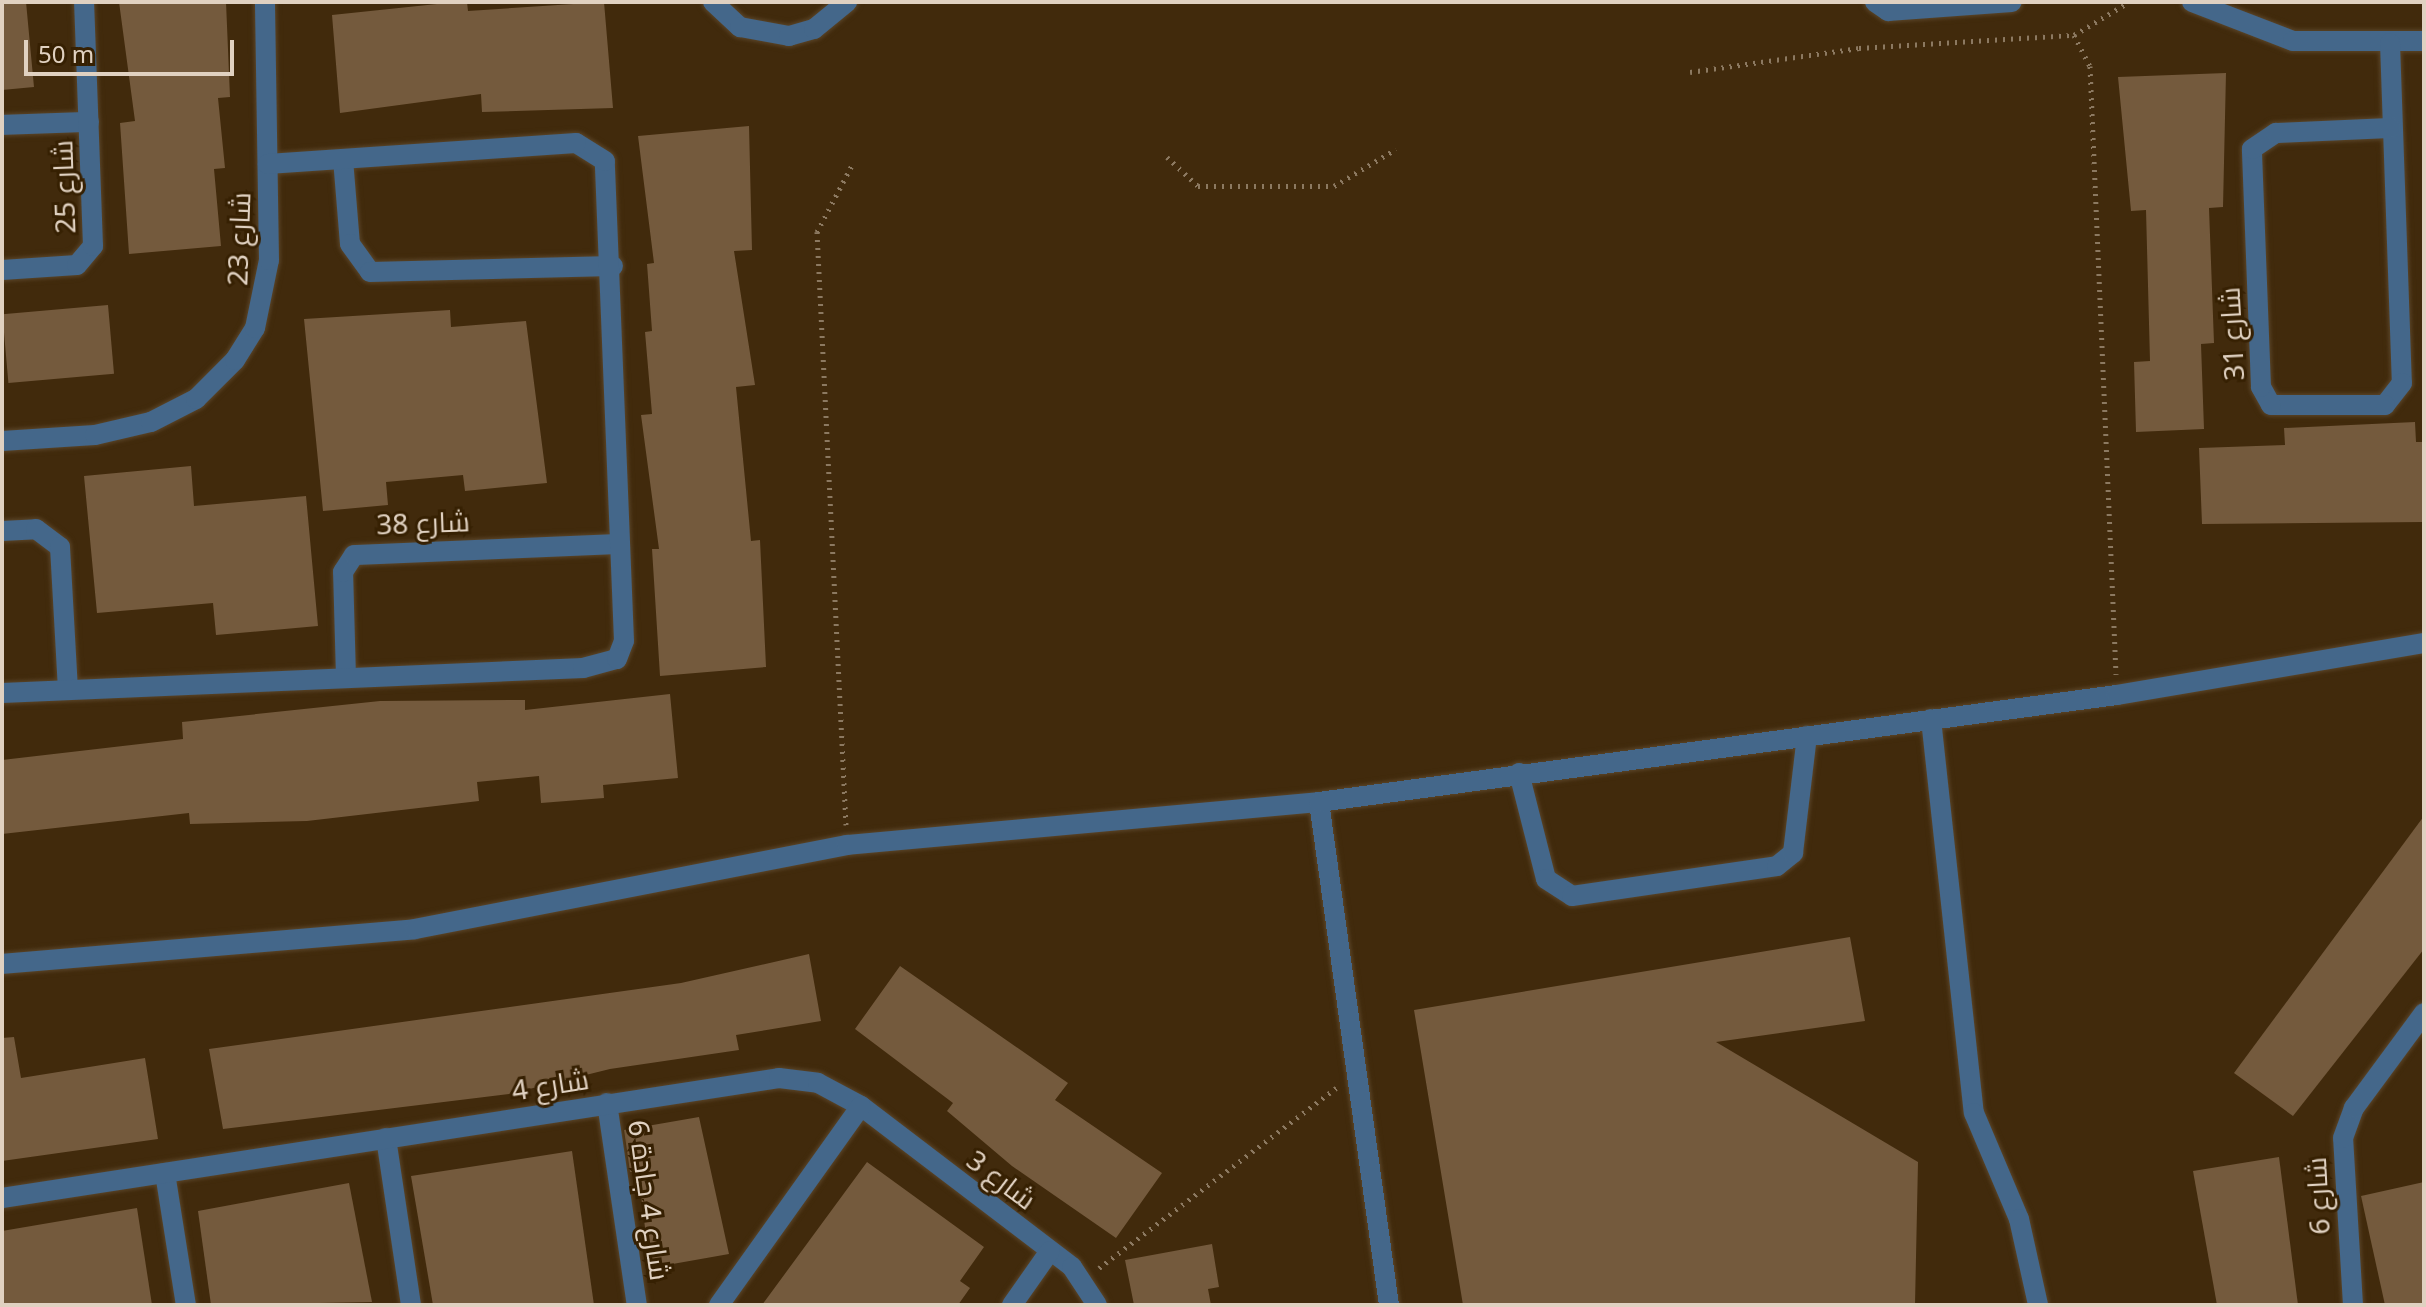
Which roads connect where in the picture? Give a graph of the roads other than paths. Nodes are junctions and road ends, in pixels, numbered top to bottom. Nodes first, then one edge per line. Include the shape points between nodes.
1 (84, 2) edge
2 (265, 2) edge
3 (713, 2) edge
4 (847, 2) edge
5 (1875, 2) edge
6 (2012, 2) edge
7 (2192, 2) edge
8 (2424, 41) edge
9 (2390, 43) junction
10 (89, 122) junction
11 (2, 125) edge
12 (2391, 128) junction
13 (343, 159) junction
14 (268, 164) junction
15 (613, 266) junction
16 (2, 270) edge
17 (2, 441) edge
18 (2, 531) edge
19 (620, 544) junction
20 (2424, 643) edge
21 (346, 677) junction
22 (68, 689) junction
23 (2, 693) edge
24 (1931, 719) junction
25 (1807, 736) junction
26 (1519, 773) junction
27 (1319, 802) junction
28 (2, 964) edge
29 (2424, 1013) edge
30 (607, 1103) junction
31 (861, 1106) junction
32 (386, 1138) junction
33 (165, 1173) junction
34 (2, 1198) edge
35 (1050, 1251) junction
36 (186, 1305) edge
37 (411, 1305) edge
38 (637, 1305) edge
39 (719, 1305) edge
40 (1012, 1305) edge
41 (1097, 1305) edge
42 (1389, 1305) edge
43 (2038, 1305) edge
44 (2353, 1305) edge

1 - 10 street, شارع 25
2 - 14 street, شارع 23
3 - 4 street via 740,27 789,36 814,29
5 - 6 street via 1888,11
7 - 9 street via 2293,41
8 - 9 street
9 - 12 street, شارع 31
10 - 11 street, شارع 25
10 - 16 street, شارع 25 via 90,253 69,267
12 - 12 street, شارع 31 via 2402,383 2397,398 2385,405 2271,405 2261,387 2252,149 2276,133
13 - 14 street
13 - 15 street via 350,244 370,272
13 - 15 street via 576,143 595,150 609,176
14 - 17 street, شارع 23 via 267,291 235,360 196,399 151,422 95,435
15 - 19 street
18 - 22 street via 36,529 60,547
19 - 21 street via 624,641 617,659 583,668
19 - 21 street, شارع 38 via 354,555 343,572
20 - 24 street via 2117,695
21 - 22 street
22 - 23 street
24 - 25 street
24 - 43 street via 1974,1113 2019,1219
25 - 26 street
25 - 26 street via 1793,853 1777,866 1572,896 1546,879
26 - 27 street
27 - 28 street via 847,845 415,929
27 - 42 street
29 - 44 street, شارع 6 via 2354,1108 2343,1138
30 - 31 street, شارع 4 via 779,1078 818,1083
30 - 32 street, شارع 4
30 - 38 street, شارع 4 جادة 6
31 - 35 street, شارع 3
31 - 39 street
32 - 33 street, شارع 4
32 - 37 street
33 - 34 street, شارع 4
33 - 36 street
35 - 40 street
35 - 41 street, شارع 3 via 1085,1278

